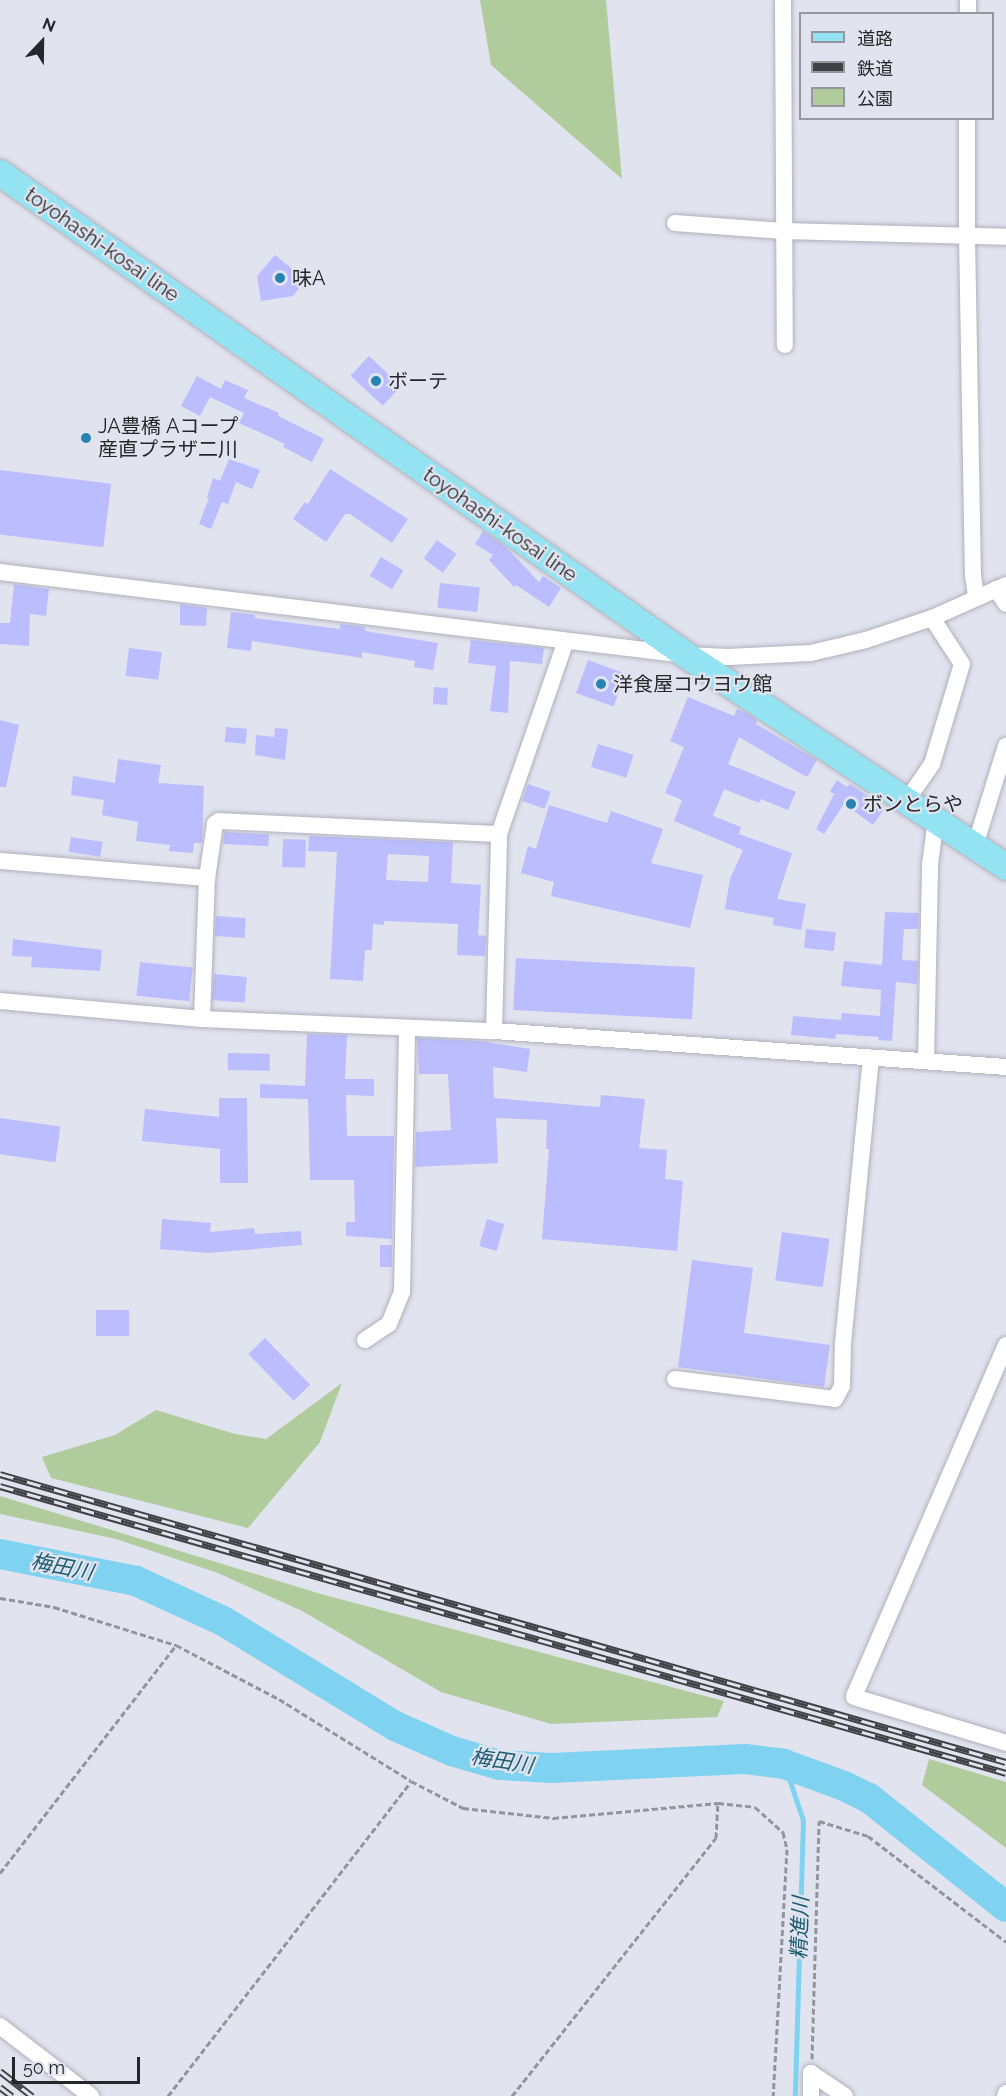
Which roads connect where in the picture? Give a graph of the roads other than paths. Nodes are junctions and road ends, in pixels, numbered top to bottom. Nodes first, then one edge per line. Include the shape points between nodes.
1 (783, 0) edge
2 (968, 120) edge
3 (0, 173) edge
4 (675, 223) dead end
5 (783, 231) junction
6 (967, 235) junction
7 (1006, 237) edge
8 (785, 345) dead end
9 (0, 572) edge
10 (1001, 587) edge
11 (976, 597) junction
12 (1006, 604) edge
13 (932, 618) junction
14 (566, 641) junction
15 (686, 655) junction
16 (1006, 746) edge
17 (907, 800) junction
18 (936, 819) junction
19 (499, 834) junction
20 (975, 846) junction
21 (0, 861) edge
22 (1006, 867) edge
23 (207, 878) junction
24 (0, 1001) edge
25 (202, 1019) junction
26 (407, 1029) junction
27 (494, 1031) junction
28 (871, 1059) junction
29 (926, 1061) junction
30 (1006, 1067) edge
31 (365, 1340) dead end
32 (1006, 1345) edge
33 (675, 1379) dead end
34 (1006, 1743) edge
35 (0, 2026) edge
36 (91, 2096) edge
37 (811, 2096) edge
38 (845, 2096) edge

1 - 5 street
2 - 6 street
3 - 15 main road, toyohashi-kosai line
4 - 5 street
5 - 6 street
5 - 8 street
6 - 7 street
6 - 11 street via 972,575
9 - 14 street
10 - 11 street
10 - 12 street
11 - 13 street
13 - 15 street via 811,653
13 - 17 street via 962,664 932,764
14 - 15 street
14 - 19 street
15 - 17 main road, toyohashi-kosai line
16 - 20 street
17 - 18 main road, toyohashi-kosai line
18 - 20 main road, toyohashi-kosai line
18 - 29 street via 930,865
19 - 23 street via 219,821 215,825
19 - 27 street
20 - 22 main road, toyohashi-kosai line
21 - 23 street
23 - 25 street
24 - 25 street
25 - 26 street
26 - 27 street
26 - 31 street via 402,1292 389,1324
27 - 28 street
28 - 29 street
28 - 33 street via 842,1386 835,1399
29 - 30 street
32 - 34 street via 854,1697
35 - 36 street
37 - 38 street via 811,2073

